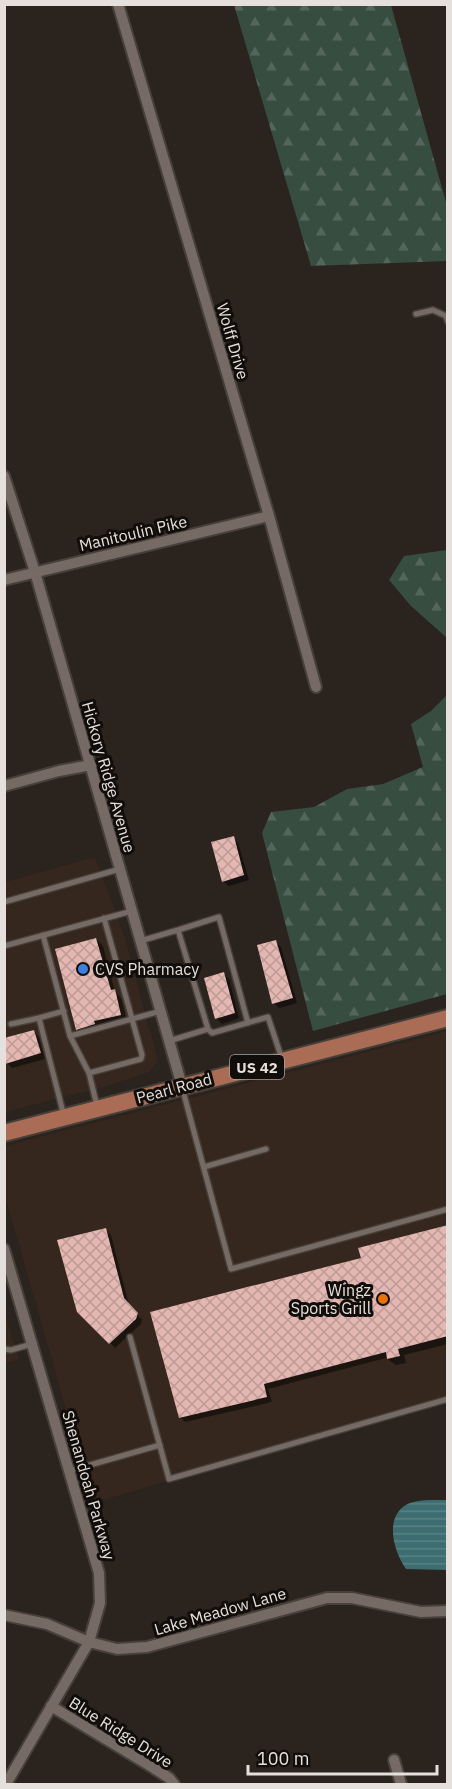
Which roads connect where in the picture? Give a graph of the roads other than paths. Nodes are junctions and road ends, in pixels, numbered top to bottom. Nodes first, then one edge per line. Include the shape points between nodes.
1 (118, 4) edge
2 (416, 314) dead end
3 (447, 322) edge
4 (4, 476) edge
5 (269, 516) junction
6 (35, 572) junction
7 (4, 580) edge
8 (316, 687) dead end
9 (91, 765) junction
10 (4, 786) edge
11 (120, 869) junction
12 (4, 902) edge
13 (132, 911) junction
14 (104, 918) junction
15 (178, 930) junction
16 (43, 935) junction
17 (140, 941) junction
18 (4, 946) edge
19 (64, 1011) junction
20 (161, 1011) junction
21 (39, 1018) junction
22 (447, 1018) edge
23 (132, 1019) junction
24 (248, 1023) junction
25 (11, 1024) dead end
26 (208, 1029) junction
27 (70, 1036) junction
28 (169, 1041) junction
29 (282, 1060) junction
30 (89, 1074) junction
31 (182, 1086) junction
32 (97, 1108) junction
33 (65, 1117) junction
34 (4, 1133) edge
35 (266, 1149) dead end
36 (204, 1167) junction
37 (447, 1209) edge
38 (4, 1249) edge
39 (130, 1337) dead end
40 (33, 1344) junction
41 (4, 1349) edge
42 (447, 1399) edge
43 (160, 1445) junction
44 (69, 1471) junction
45 (447, 1611) edge
46 (4, 1615) edge
47 (88, 1642) junction
48 (51, 1706) junction
49 (394, 1760) dead end
50 (6, 1785) edge
51 (174, 1785) edge
52 (401, 1785) edge

1 - 5 street, Wolff Drive
2 - 3 lane via 433,310 446,316
4 - 6 street, Hickory Ridge Avenue
5 - 6 street, Manitoulin Pike
5 - 8 street, Wolff Drive
6 - 7 street, Manitoulin Pike
6 - 9 street, Hickory Ridge Avenue
9 - 10 street
9 - 11 street, Hickory Ridge Avenue
11 - 12 lane
11 - 13 street, Hickory Ridge Avenue
13 - 14 lane
13 - 17 street, Hickory Ridge Avenue
14 - 16 lane
14 - 23 lane
15 - 17 lane
15 - 24 lane via 219,917
15 - 26 lane
16 - 18 lane
16 - 19 lane
17 - 20 street, Hickory Ridge Avenue
19 - 21 lane
19 - 27 lane
20 - 23 lane
20 - 28 street, Hickory Ridge Avenue
21 - 25 lane
21 - 33 lane
22 - 29 main road, Pearl Road / US 42
23 - 27 lane
23 - 30 lane via 141,1059
24 - 26 lane via 212,1033
24 - 29 lane via 268,1017
26 - 28 lane
27 - 30 lane
28 - 31 street, Hickory Ridge Avenue
29 - 31 main road, Pearl Road / US 42
30 - 32 lane
31 - 32 main road, Pearl Road / US 42
31 - 36 lane
32 - 33 main road, Pearl Road / US 42
33 - 34 main road, Pearl Road / US 42
35 - 36 lane
36 - 37 lane via 231,1269
38 - 40 street, Shenandoah Parkway
39 - 43 lane
40 - 41 lane
40 - 44 street, Shenandoah Parkway
42 - 43 lane via 169,1479
43 - 44 lane
44 - 47 street, Shenandoah Parkway via 99,1572 100,1603
45 - 47 street, Lake Meadow Lane via 422,1612 351,1598 327,1598 147,1647 117,1649
46 - 47 street, Lake Meadow Lane via 47,1624
47 - 48 street, Shenandoah Parkway
48 - 50 street, Shenandoah Parkway
48 - 51 street, Blue Ridge Drive via 153,1767
49 - 52 street

